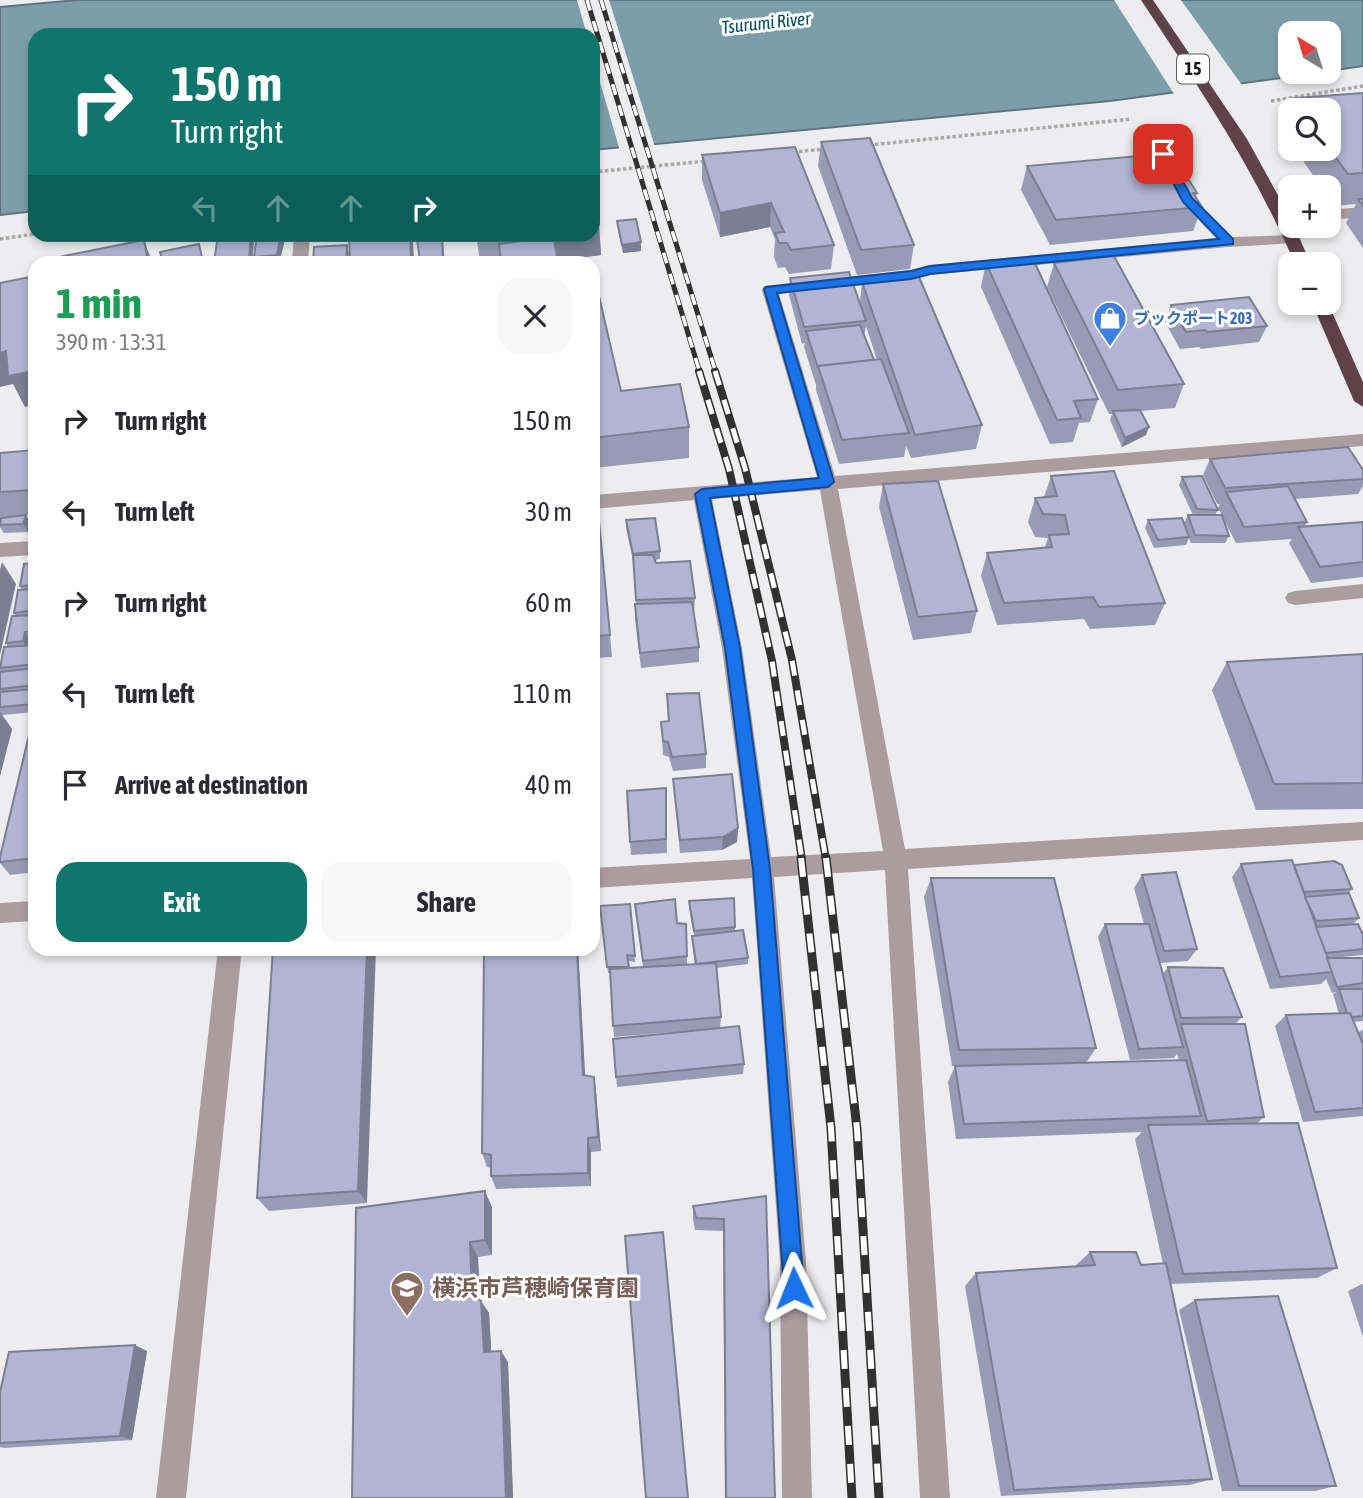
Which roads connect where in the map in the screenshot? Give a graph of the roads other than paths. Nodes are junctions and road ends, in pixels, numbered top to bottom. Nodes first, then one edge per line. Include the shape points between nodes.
1 (1147, 0) edge
2 (1151, 132) road end
3 (1278, 204) edge
4 (1363, 212) edge
5 (1341, 214) edge
6 (1293, 240) joint
7 (1228, 242) junction
8 (1298, 252) edge
9 (1325, 315) edge
10 (1363, 401) edge
11 (1363, 440) edge
12 (828, 482) junction
13 (702, 494) junction
14 (600, 501) edge
15 (28, 548) edge
16 (0, 550) edge
17 (1363, 591) edge
18 (1295, 598) dead end
19 (1363, 831) edge
20 (896, 861) junction
21 (762, 869) junction
22 (600, 878) edge
23 (28, 911) edge
24 (0, 913) edge
25 (229, 956) edge
26 (171, 1498) edge
27 (797, 1498) edge
28 (935, 1498) edge

1 - 3 highway, 15
2 - 7 street via 1187,199
4 - 5 street
6 - 7 street
6 - 8 highway, 15
7 - 12 street via 770,289
9 - 10 highway
11 - 12 street
12 - 13 street
12 - 20 street
13 - 14 street
13 - 21 street via 732,648
15 - 16 street
17 - 18 street
19 - 20 street
20 - 21 street
20 - 28 street
21 - 22 street
21 - 27 street via 793,1262
23 - 24 street
25 - 26 street

